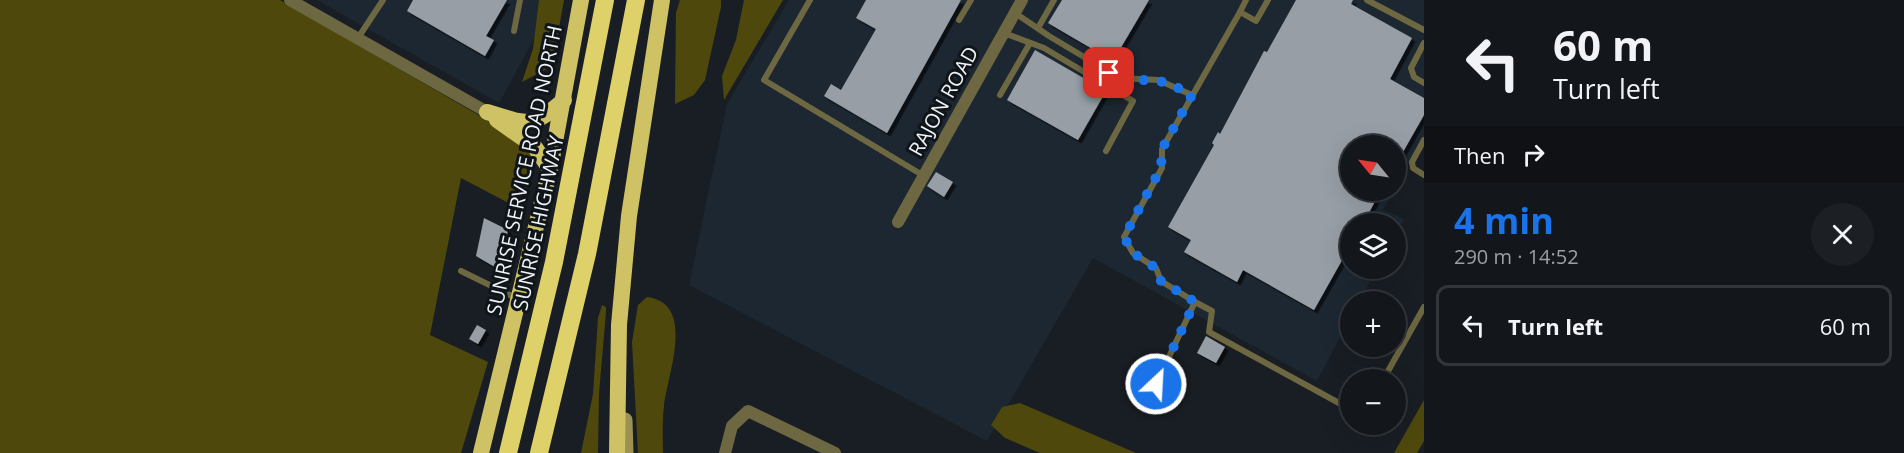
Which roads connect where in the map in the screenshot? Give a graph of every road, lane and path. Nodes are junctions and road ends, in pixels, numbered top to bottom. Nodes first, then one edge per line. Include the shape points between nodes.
1 (290, 0) edge
2 (382, 0) edge
3 (520, 0) edge
4 (576, 0) edge
5 (581, 0) edge
6 (605, 0) edge
7 (636, 0) edge
8 (662, 0) edge
9 (810, 0) edge
10 (971, 0) edge
11 (1023, 0) edge
12 (1054, 0) edge
13 (1246, 0) edge
14 (1268, 0) edge
15 (1367, 0) edge
16 (1240, 12) junction
17 (1015, 13) junction
18 (959, 21) dead end
19 (1038, 28) junction
20 (1424, 30) edge
21 (514, 31) dead end
22 (1004, 33) junction
23 (575, 34) junction
24 (358, 39) junction
25 (1030, 43) junction
26 (1424, 43) edge
27 (1422, 51) edge
28 (1424, 83) edge
29 (1000, 95) dead end
30 (1192, 95) junction
31 (564, 100) junction
32 (487, 112) junction
33 (1424, 140) edge
34 (1106, 151) dead end
35 (550, 169) junction
36 (1424, 175) edge
37 (924, 176) junction
38 (898, 222) dead end
39 (624, 266) junction
40 (461, 271) dead end
41 (519, 299) junction
42 (1195, 302) junction
43 (1424, 307) edge
44 (1389, 369) edge
45 (1156, 384) dead end
46 (1340, 404) edge
47 (481, 453) edge
48 (508, 453) edge
49 (539, 453) edge
50 (617, 453) edge
51 (626, 453) edge
52 (725, 453) edge
53 (835, 453) edge

1 - 24 street
2 - 24 lane
3 - 21 lane
4 - 23 highway
5 - 23 highway, SUNRISE SERVICE ROAD NORTH
6 - 48 highway, SUNRISE HIGHWAY via 561,231
7 - 49 highway via 589,244
8 - 39 highway via 636,159
9 - 37 lane via 764,80
10 - 18 lane
11 - 17 street, RAJON ROAD
12 - 19 lane
13 - 16 lane
14 - 16 lane via 1256,21
15 - 20 lane
16 - 30 lane
17 - 19 lane
17 - 22 street, RAJON ROAD
19 - 30 lane via 1119,78 1158,80
22 - 25 lane
22 - 37 street, RAJON ROAD
23 - 31 highway, SUNRISE SERVICE ROAD NORTH
24 - 32 street
25 - 29 lane
25 - 34 lane via 1133,101
26 - 27 lane
27 - 28 lane via 1411,68 1414,77
30 - 42 lane via 1162,149 1161,168 1124,237 1133,253 1156,268 1161,281
31 - 32 highway via 542,119 531,123
31 - 35 highway, SUNRISE SERVICE ROAD NORTH
32 - 35 highway via 534,146
33 - 36 lane via 1412,162 1413,168
35 - 41 highway, SUNRISE SERVICE ROAD NORTH
37 - 38 street, RAJON ROAD
39 - 50 highway
39 - 51 main road
40 - 41 lane
41 - 47 highway, SUNRISE SERVICE ROAD NORTH
42 - 45 lane
42 - 46 lane via 1212,311 1209,332
43 - 44 lane
52 - 53 street via 732,426 748,411

